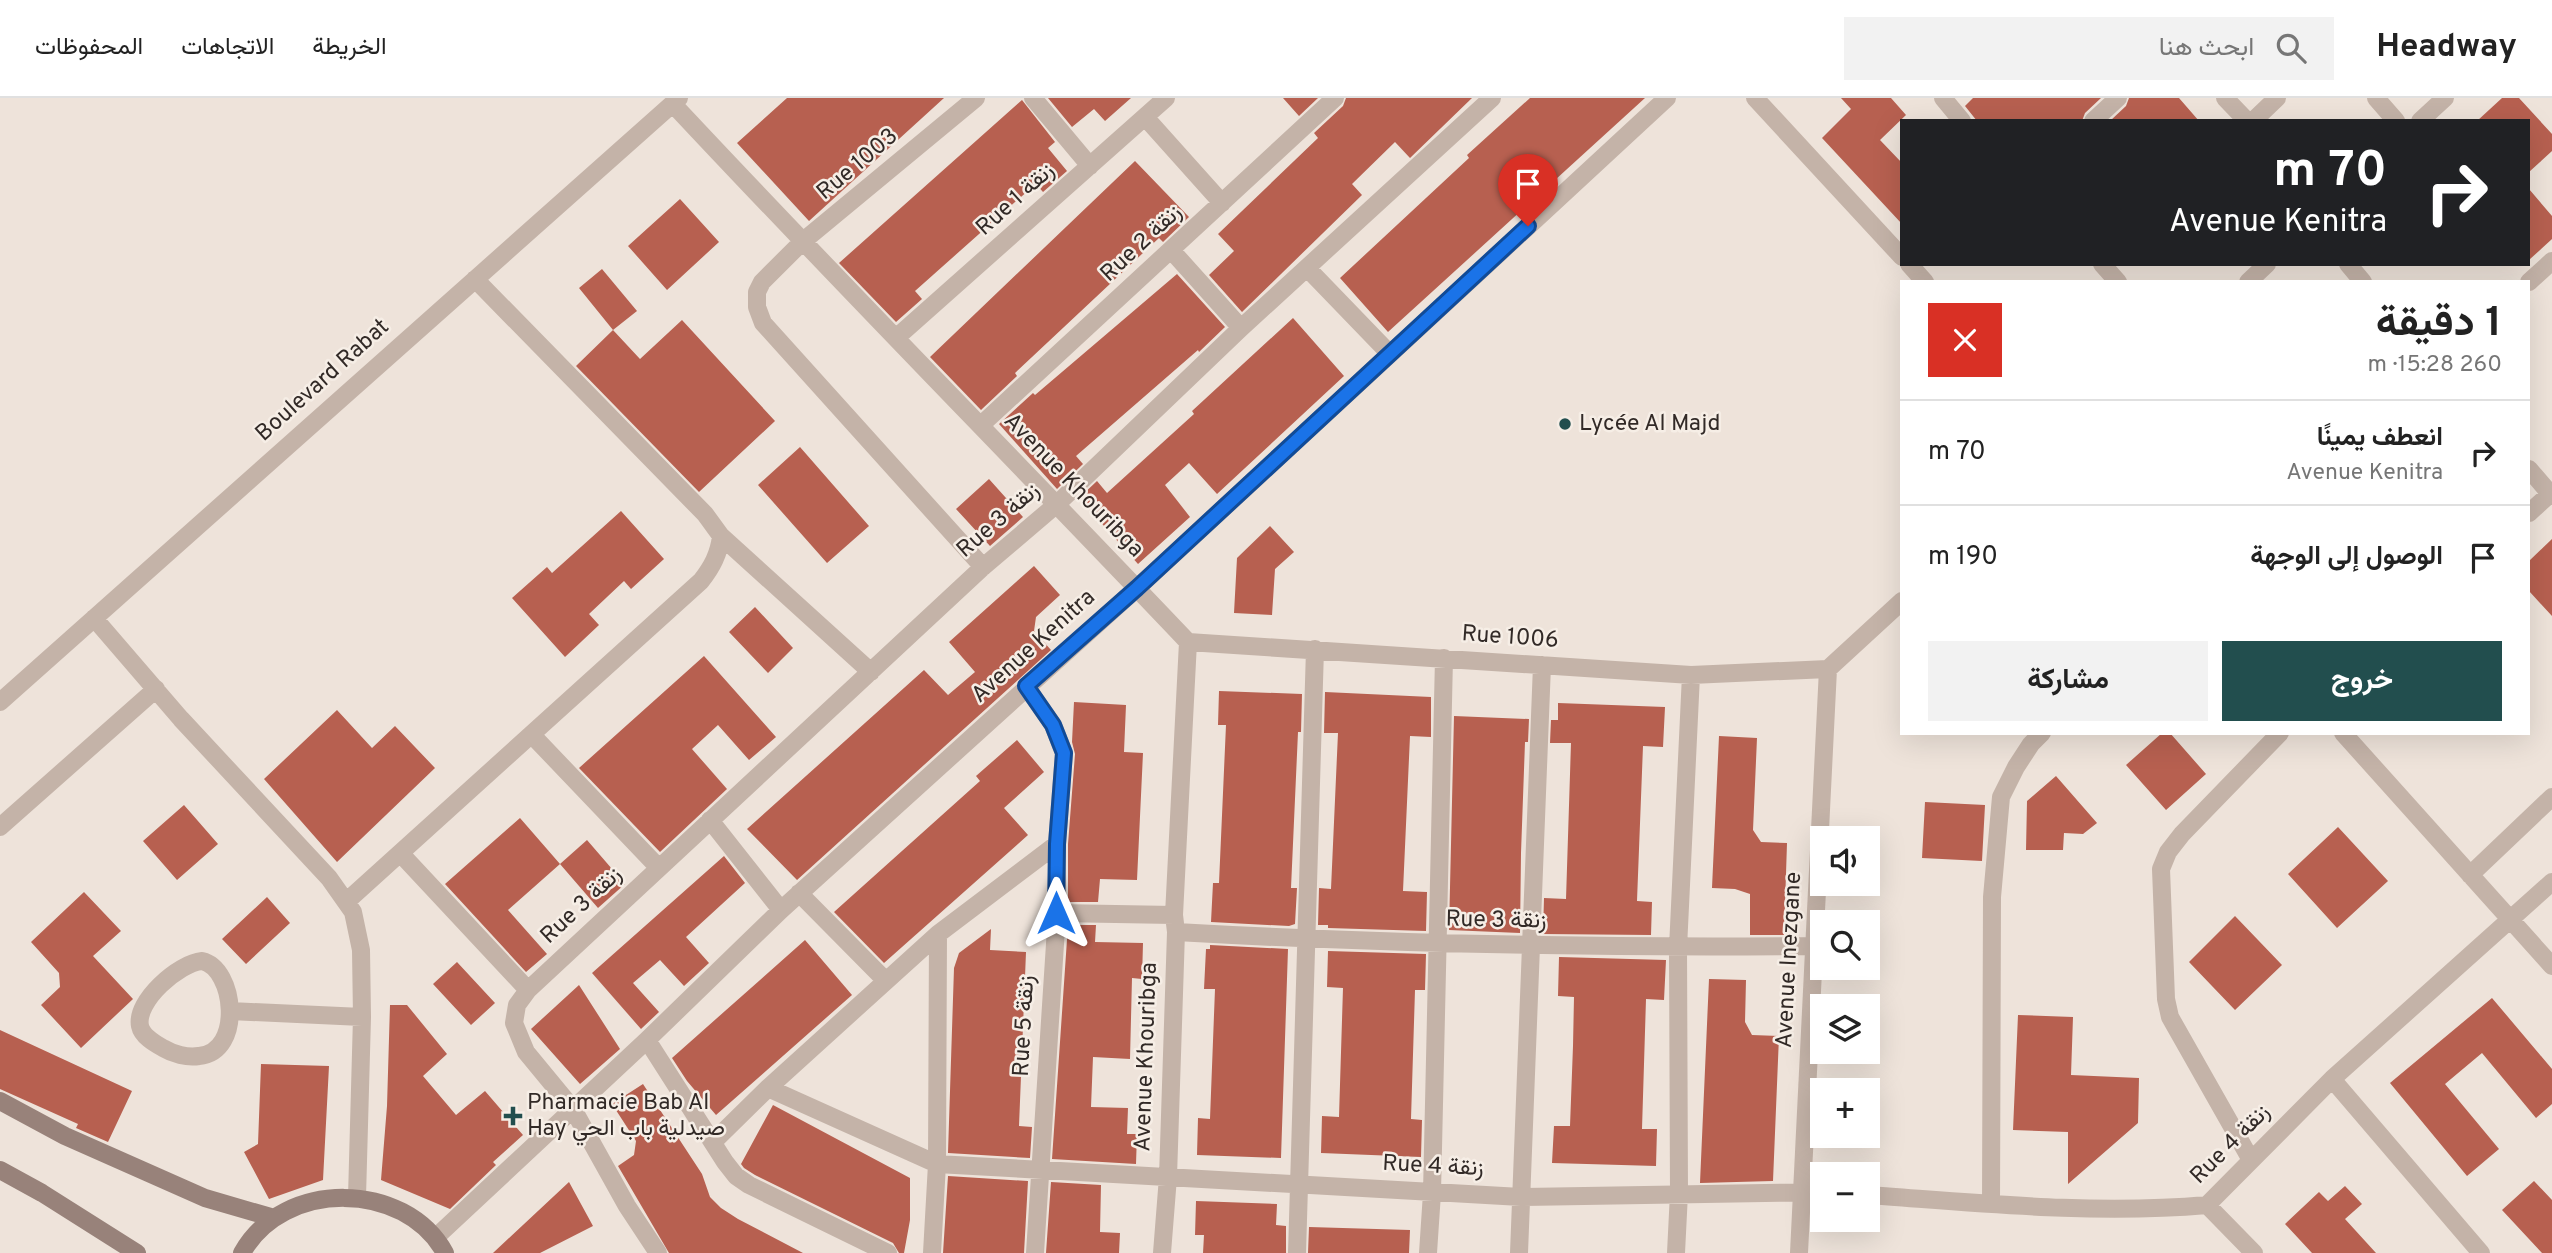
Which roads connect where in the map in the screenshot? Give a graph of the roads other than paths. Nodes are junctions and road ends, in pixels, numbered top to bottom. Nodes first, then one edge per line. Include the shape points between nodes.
1 (976, 98) edge
2 (1033, 98) edge
3 (1166, 98) edge
4 (1335, 98) edge
5 (1492, 98) edge
6 (1667, 98) edge
7 (1755, 98) edge
8 (1943, 98) edge
9 (2118, 98) edge
10 (2225, 98) edge
11 (2277, 98) edge
12 (2376, 98) edge
13 (2445, 98) edge
14 (676, 101) edge
15 (1145, 117) junction
16 (1960, 119) edge
17 (2095, 119) edge
18 (2245, 119) edge
19 (2255, 119) edge
20 (2394, 119) edge
21 (2422, 119) edge
22 (1090, 166) junction
23 (1222, 203) junction
24 (802, 242) junction
25 (1171, 250) junction
26 (1900, 255) edge
27 (2552, 261) edge
28 (1911, 266) edge
29 (2104, 266) edge
30 (2265, 266) edge
31 (2349, 266) edge
32 (1307, 268) junction
33 (475, 279) junction
34 (1923, 280) edge
35 (2116, 280) edge
36 (2250, 280) edge
37 (2361, 280) edge
38 (2530, 281) edge
39 (1241, 328) junction
40 (897, 337) junction
41 (1390, 354) junction
42 (981, 425) junction
43 (2530, 470) edge
44 (2551, 494) edge
45 (1057, 504) junction
46 (2530, 512) edge
47 (721, 536) junction
48 (982, 568) junction
49 (1137, 588) junction
50 (1900, 603) edge
51 (94, 618) junction
52 (1188, 642) junction
53 (1315, 649) junction
54 (1444, 658) junction
55 (1542, 664) junction
56 (1828, 669) junction
57 (871, 672) junction
58 (1691, 675) junction
59 (1026, 686) junction
60 (156, 689) junction
61 (0, 702) edge
62 (532, 735) junction
63 (2040, 735) edge
64 (2278, 735) edge
65 (2345, 735) edge
66 (2552, 797) edge
67 (710, 820) junction
68 (0, 827) edge
69 (1057, 844) junction
70 (401, 855) junction
71 (659, 868) junction
72 (2470, 875) junction
73 (2552, 882) edge
74 (799, 893) junction
75 (347, 901) junction
76 (781, 910) junction
77 (1817, 910) edge
78 (1056, 913) junction
79 (2510, 919) junction
80 (1175, 924) junction
81 (938, 934) junction
82 (1307, 940) junction
83 (1437, 944) junction
84 (1530, 946) junction
85 (1810, 946) edge
86 (1678, 948) junction
87 (2552, 966) edge
88 (1813, 980) edge
89 (886, 981) junction
90 (533, 985) junction
91 (230, 1011) junction
92 (362, 1017) junction
93 (647, 1040) junction
94 (2332, 1079) junction
95 (768, 1088) junction
96 (0, 1101) edge
97 (573, 1109) junction
98 (713, 1142) junction
99 (2251, 1160) junction
100 (937, 1164) junction
101 (1041, 1169) junction
102 (0, 1170) edge
103 (1168, 1177) junction
104 (1301, 1184) junction
105 (1803, 1191) junction
106 (1810, 1191) edge
107 (1432, 1193) junction
108 (1679, 1193) junction
109 (1521, 1196) junction
110 (1880, 1196) edge
111 (357, 1197) junction
112 (1992, 1204) junction
113 (2207, 1205) junction
114 (274, 1218) junction
115 (436, 1237) junction
116 (138, 1253) edge
117 (242, 1253) edge
118 (445, 1253) edge
119 (658, 1253) edge
120 (888, 1253) edge
121 (932, 1253) edge
122 (1035, 1253) edge
123 (1162, 1253) edge
124 (1297, 1253) edge
125 (1427, 1253) edge
126 (1519, 1253) edge
127 (1676, 1253) edge
128 (1799, 1253) edge
129 (2254, 1253) edge
130 (2481, 1253) edge

1 - 24 street, Rue 1003
2 - 22 street
3 - 15 street, Rue 1 زنقة
4 - 23 street, Rue 2 زنقة
5 - 32 street, Rue 3 زنقة
6 - 41 street, Avenue Kenitra
7 - 26 street
8 - 16 street
9 - 17 street
10 - 18 street
11 - 19 street
12 - 20 street
13 - 21 street
14 - 24 street, Avenue Khouribga
14 - 33 street, Boulevard Rabat
15 - 22 street, Rue 1 زنقة
15 - 23 street
22 - 40 street, Rue 1 زنقة
23 - 25 street, Rue 2 زنقة
24 - 40 street, Avenue Khouribga
24 - 48 street, Rue 1003 via 759,286 757,307 763,323
25 - 39 street
25 - 42 street, Rue 2 زنقة
27 - 38 street
28 - 34 street
29 - 35 street
30 - 36 street
31 - 37 street
32 - 39 street, Rue 3 زنقة
32 - 41 street
33 - 47 street via 705,513
33 - 51 street, Boulevard Rabat
39 - 45 street, Rue 3 زنقة
40 - 42 street, Avenue Khouribga
41 - 49 street, Avenue Kenitra
42 - 45 street, Avenue Khouribga
43 - 44 street
44 - 46 street
45 - 48 street, Rue 3 زنقة
45 - 49 street, Avenue Khouribga
47 - 57 street
47 - 62 street via 720,548 701,581
48 - 57 street, Rue 3 زنقة
49 - 52 street, Avenue Khouribga
49 - 59 street, Avenue Kenitra
50 - 56 street
51 - 60 street
51 - 61 street, Boulevard Rabat
52 - 53 street, Rue 1006
52 - 80 street, Avenue Khouribga
53 - 54 street, Rue 1006
53 - 82 street
54 - 55 street, Rue 1006
54 - 83 street
55 - 58 street, Rue 1006
55 - 84 street
56 - 58 street, Rue 1006
56 - 77 street, Avenue Inezgane
57 - 67 street, Rue 3 زنقة
58 - 86 street
59 - 69 street, Rue 5 زنقة via 1053,725 1064,753
59 - 74 street, Avenue Kenitra
60 - 68 street
60 - 75 street
62 - 70 street
62 - 71 street
63 - 112 street via 2015,766 2001,797 1997,834 1992,897
64 - 99 street via 2182,834 2161,869 2170,1017
65 - 72 street
66 - 72 street
67 - 71 street, Rue 3 زنقة
67 - 76 street
69 - 78 street, Rue 5 زنقة
69 - 81 street
70 - 75 street
70 - 90 street
71 - 90 street, Rue 3 زنقة
72 - 79 street
73 - 79 street, Rue 4 زنقة
74 - 76 street, Avenue Kenitra
74 - 89 street
75 - 92 street via 359,939
76 - 93 street, Avenue Kenitra
78 - 80 street, Rue 3 زنقة
78 - 101 street, Rue 5 زنقة
79 - 87 street
79 - 94 street, Rue 4 زنقة
80 - 82 street, Rue 3 زنقة
80 - 103 street, Avenue Khouribga
81 - 89 street
81 - 100 street
82 - 83 street, Rue 3 زنقة
82 - 104 street
83 - 84 street, Rue 3 زنقة
83 - 107 street
84 - 86 street, Rue 3 زنقة
84 - 109 street
85 - 86 street, Rue 3 زنقة
86 - 108 street
88 - 105 street, Avenue Inezgane
89 - 95 street
90 - 97 street via 517,1005 514,1023 526,1052
91 - 91 street via 216,969 210,963 192,962 145,1003 140,1029 166,1050 190,1057 210,1055 225,1040
91 - 92 street
92 - 111 street
93 - 97 street, Avenue Kenitra
93 - 98 street
94 - 99 street, Rue 4 زنقة
94 - 130 street
95 - 98 street
95 - 100 street
96 - 114 main road via 65,1136 205,1198
97 - 115 street, Avenue Kenitra
97 - 119 street
98 - 120 street via 736,1176 749,1185
99 - 113 street, Rue 4 زنقة
100 - 101 street, Rue 4 زنقة
100 - 121 street
101 - 103 street, Rue 4 زنقة
101 - 122 street, Rue 5 زنقة
102 - 116 main road
103 - 104 street, Rue 4 زنقة
103 - 123 street, Avenue Khouribga
104 - 107 street, Rue 4 زنقة
104 - 124 street
105 - 106 street, Rue 4 زنقة
105 - 108 street, Rue 4 زنقة
105 - 128 street, Avenue Inezgane
107 - 109 street, Rue 4 زنقة
107 - 125 street
108 - 109 street, Rue 4 زنقة
108 - 127 street
109 - 126 street
110 - 112 street, Rue 4 زنقة
111 - 114 main road via 326,1197
111 - 115 main road via 402,1212
112 - 113 street, Rue 4 زنقة via 2152,1210
113 - 129 street
114 - 117 main road
115 - 118 main road

